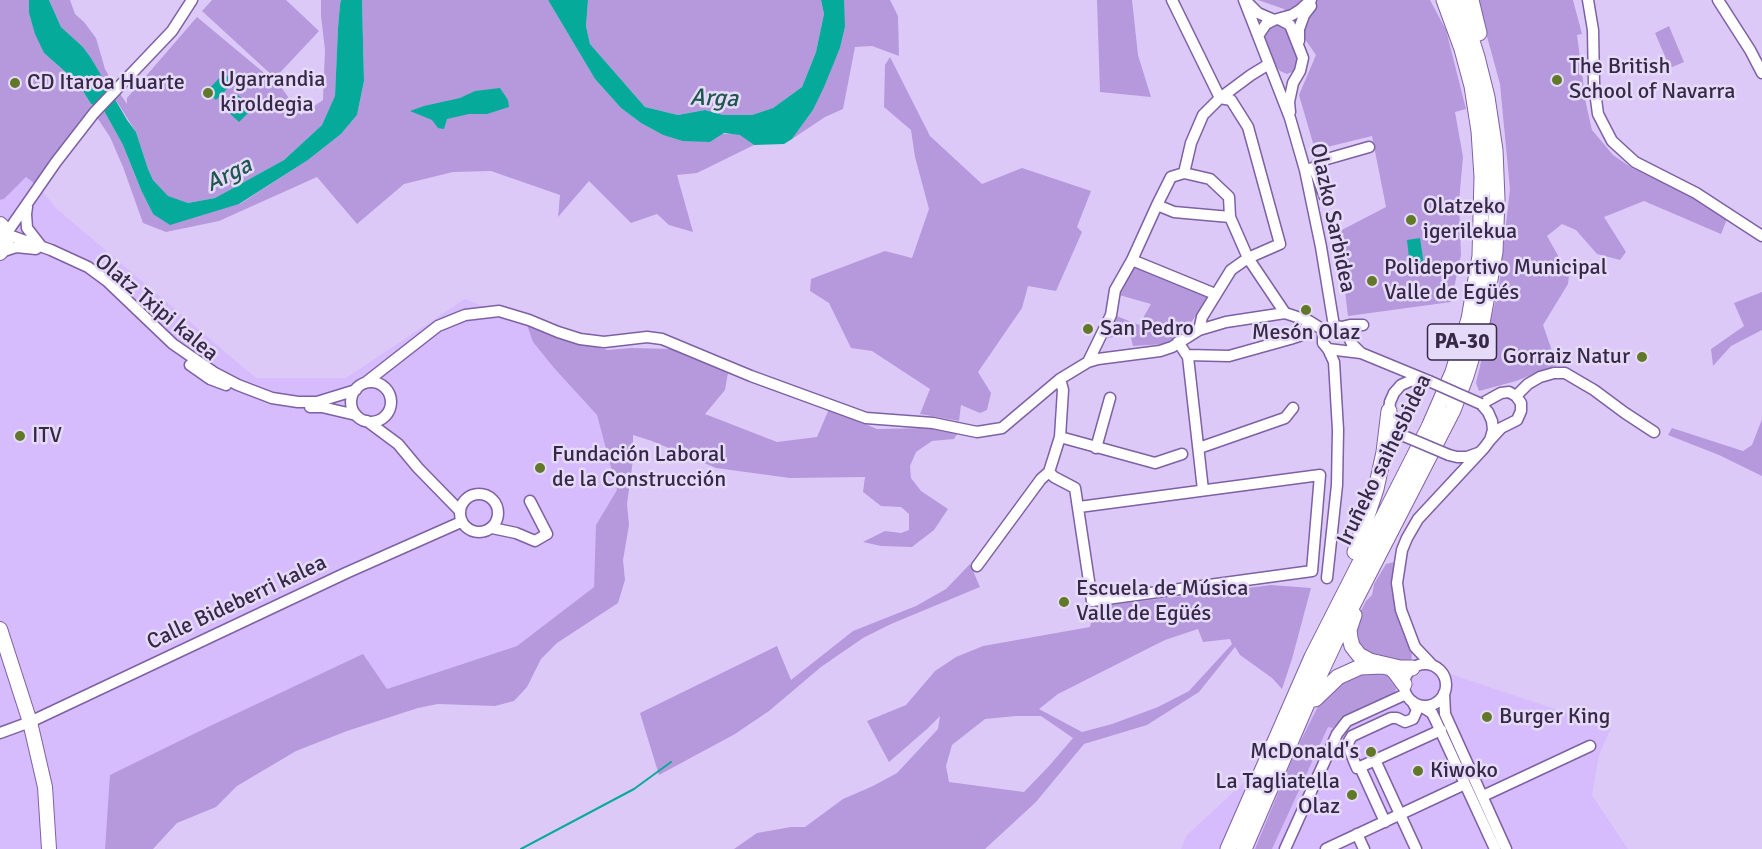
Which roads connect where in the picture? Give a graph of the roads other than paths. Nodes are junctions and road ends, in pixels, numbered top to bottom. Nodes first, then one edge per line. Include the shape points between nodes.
1 (192, 0) edge
2 (1172, 0) edge
3 (1244, 0) edge
4 (1311, 0) edge
5 (1317, 0) edge
6 (1439, 0) edge
7 (1444, 0) edge
8 (1459, 0) edge
9 (1471, 0) edge
10 (1588, 0) edge
11 (1718, 0) edge
12 (1276, 20) junction
13 (1454, 28) junction
14 (1258, 36) junction
15 (1298, 45) junction
16 (1271, 69) junction
17 (1300, 71) junction
18 (1762, 73) edge
19 (1220, 99) junction
20 (1290, 118) junction
21 (1369, 147) dead end
22 (1310, 169) junction
23 (1184, 173) junction
24 (1324, 197) dead end
25 (1497, 199) junction
26 (1157, 205) junction
27 (25, 208) junction
28 (1230, 217) junction
29 (2, 227) edge
30 (1759, 231) edge
31 (41, 246) junction
32 (0, 253) edge
33 (1248, 258) junction
34 (1132, 260) junction
35 (1215, 294) junction
36 (1285, 313) junction
37 (1309, 321) junction
38 (1481, 327) junction
39 (1199, 330) junction
40 (1339, 331) junction
41 (1178, 342) junction
42 (1328, 349) junction
43 (1340, 350) junction
44 (1361, 353) junction
45 (1187, 355) junction
46 (398, 358) junction
47 (1088, 362) junction
48 (1334, 362) junction
49 (1386, 363) junction
50 (1060, 380) junction
51 (1429, 381) junction
52 (360, 386) junction
53 (385, 388) junction
54 (1394, 393) junction
55 (1515, 396) junction
56 (1110, 398) dead end
57 (1481, 404) junction
58 (1293, 408) dead end
59 (1389, 411) junction
60 (356, 415) junction
61 (385, 415) junction
62 (368, 421) junction
63 (1654, 432) dead end
64 (1060, 437) junction
65 (398, 444) junction
66 (1487, 444) junction
67 (1096, 448) junction
68 (1199, 448) junction
69 (1182, 454) dead end
70 (1449, 455) junction
71 (1049, 472) junction
72 (1449, 484) junction
73 (1203, 489) junction
74 (441, 490) junction
75 (466, 498) junction
76 (530, 501) dead end
77 (1079, 507) junction
78 (459, 510) junction
79 (461, 522) junction
80 (494, 523) junction
81 (977, 566) dead end
82 (1327, 578) dead end
83 (1354, 615) junction
84 (0, 629) edge
85 (1415, 647) junction
86 (1312, 657) junction
87 (1432, 665) junction
88 (1413, 667) junction
89 (1444, 693) junction
90 (1410, 696) junction
91 (1315, 699) junction
92 (30, 722) junction
93 (1441, 730) junction
94 (0, 733) edge
95 (1337, 734) junction
96 (1349, 740) junction
97 (1590, 746) dead end
98 (1375, 760) junction
99 (1360, 767) junction
100 (1465, 784) junction
101 (1483, 796) junction
102 (1399, 815) junction
103 (1385, 822) junction
104 (1358, 834) junction
105 (49, 849) edge
106 (1228, 849) edge
107 (1244, 849) edge
108 (1249, 849) edge
109 (1285, 849) edge
110 (1326, 849) edge
111 (1364, 849) edge
112 (1416, 849) edge
113 (1495, 849) edge
114 (1506, 849) edge

1 - 27 street via 172,31 94,113
2 - 19 street
3 - 12 street via 1258,13
3 - 14 street
4 - 12 street via 1300,10
5 - 15 street via 1304,15
6 - 13 highway
7 - 13 highway, Iruñeko saihesbidea / PA-30
8 - 25 highway, Iruñeko saihesbidea / PA-30 via 1487,98
9 - 25 highway via 1492,95 1499,151
10 - 30 street via 1597,105 1612,141 1635,162
11 - 18 street
12 - 14 street via 1266,24
12 - 15 street via 1290,25
13 - 86 highway, Iruñeko saihesbidea / PA-30 via 1472,86 1482,177 1480,256 1469,319 1453,372 1429,427
14 - 16 street
15 - 17 street
16 - 17 street via 1286,78
16 - 19 street via 1251,75
16 - 20 street, Olazko Sarbidea
17 - 20 street, Olazko Sarbidea via 1293,83
19 - 23 street via 1203,115
19 - 33 street via 1230,100 1248,127 1280,244
20 - 22 street, Olazko Sarbidea
21 - 22 street via 1320,161
22 - 24 street
22 - 40 street, Olazko Sarbidea
23 - 26 street via 1171,177
23 - 28 street via 1210,178 1229,197
25 - 38 highway, Iruñeko saihesbidea / PA-30 via 1495,252
26 - 28 street via 1174,212
26 - 34 street
27 - 29 street
27 - 31 street via 27,228
28 - 33 street
29 - 31 street, Olatz Txipi kalea
29 - 32 main road via 6,244
31 - 52 street, Olatz Txipi kalea via 88,267 173,344 238,386 272,398 317,402
32 - 60 street, Olatz Txipi kalea via 16,247 28,248 58,256 84,270 107,286 168,348 210,379 263,399
33 - 35 street via 1231,270
33 - 36 street
34 - 35 street
34 - 47 street via 1115,290 1111,315
35 - 39 street
36 - 37 street
36 - 39 street
37 - 40 street
37 - 45 street via 1302,335 1229,356
38 - 83 highway via 1474,362 1454,417
38 - 107 highway, Iruñeko saihesbidea / PA-30 via 1453,410 1318,678
39 - 41 street
40 - 42 street via 1323,335
40 - 43 street via 1346,345
40 - 44 street, Olazko Sarbidea
41 - 45 street
41 - 47 street via 1160,351
42 - 43 street
42 - 48 street
43 - 44 street, Olazko Sarbidea
43 - 48 street
44 - 49 street, Olazko Sarbidea
45 - 68 street
46 - 50 street, Olatz Txipi kalea via 438,326 465,315 499,311 588,340 662,339 866,418 933,423 977,432 1002,428
46 - 52 street, Olatz Txipi kalea
46 - 53 street, Olatz Txipi kalea via 387,374
47 - 50 street, Olatz Txipi kalea
48 - 82 street via 1337,485
49 - 51 street, Olazko Sarbidea
49 - 54 street via 1398,382
50 - 64 street
51 - 54 street via 1410,381
51 - 57 street, bridge
52 - 53 street via 376,383
52 - 60 street via 351,400
53 - 61 street via 391,405
54 - 59 street
55 - 57 street via 1501,393
55 - 63 street via 1540,377 1565,373
55 - 66 street via 1521,403 1517,420 1501,428
56 - 67 street
57 - 66 street via 1492,421
58 - 68 street via 1286,418
59 - 70 street, bridge via 1391,421 1404,436
59 - 86 highway via 1384,452 1362,536
60 - 62 street
61 - 62 street
61 - 65 street
62 - 65 street
64 - 67 street
64 - 71 street
65 - 74 street
66 - 70 street via 1467,458
66 - 72 street
67 - 69 street via 1155,463
68 - 73 street
70 - 72 street via 1456,467
71 - 77 street via 1075,488
71 - 81 street
72 - 85 street via 1413,528 1402,550 1397,583 1399,600
73 - 77 street
73 - 77 street via 1320,475 1312,571 1092,601
74 - 75 street
74 - 78 street
75 - 78 street
75 - 80 street via 477,494 489,497 497,506
76 - 80 street via 547,534 535,541
78 - 79 street
79 - 80 street via 475,532 487,531
79 - 92 street, Calle Bideberri kalea
83 - 88 highway via 1350,638 1359,655 1400,668
83 - 91 highway
84 - 92 main road
85 - 87 street
85 - 88 street
86 - 106 highway, Iruñeko saihesbidea / PA-30
87 - 88 street
87 - 89 street via 1445,680
88 - 90 street via 1408,673
89 - 90 street via 1436,702 1425,705
89 - 101 street via 1445,714
90 - 91 highway via 1396,673 1382,666 1360,667 1338,678
90 - 93 street via 1432,713
90 - 95 street via 1347,721
90 - 96 street via 1417,710 1413,719 1405,722 1392,718
91 - 108 highway
92 - 94 street, Calle Bideberri kalea
92 - 105 main road via 45,787
93 - 98 street
93 - 100 street
95 - 96 street
95 - 109 street
96 - 99 street via 1354,761
97 - 101 street
98 - 99 street
98 - 102 street
99 - 103 street
100 - 102 street
100 - 113 street
101 - 114 street
102 - 103 street
102 - 112 street
103 - 104 street
104 - 110 street
104 - 111 street

